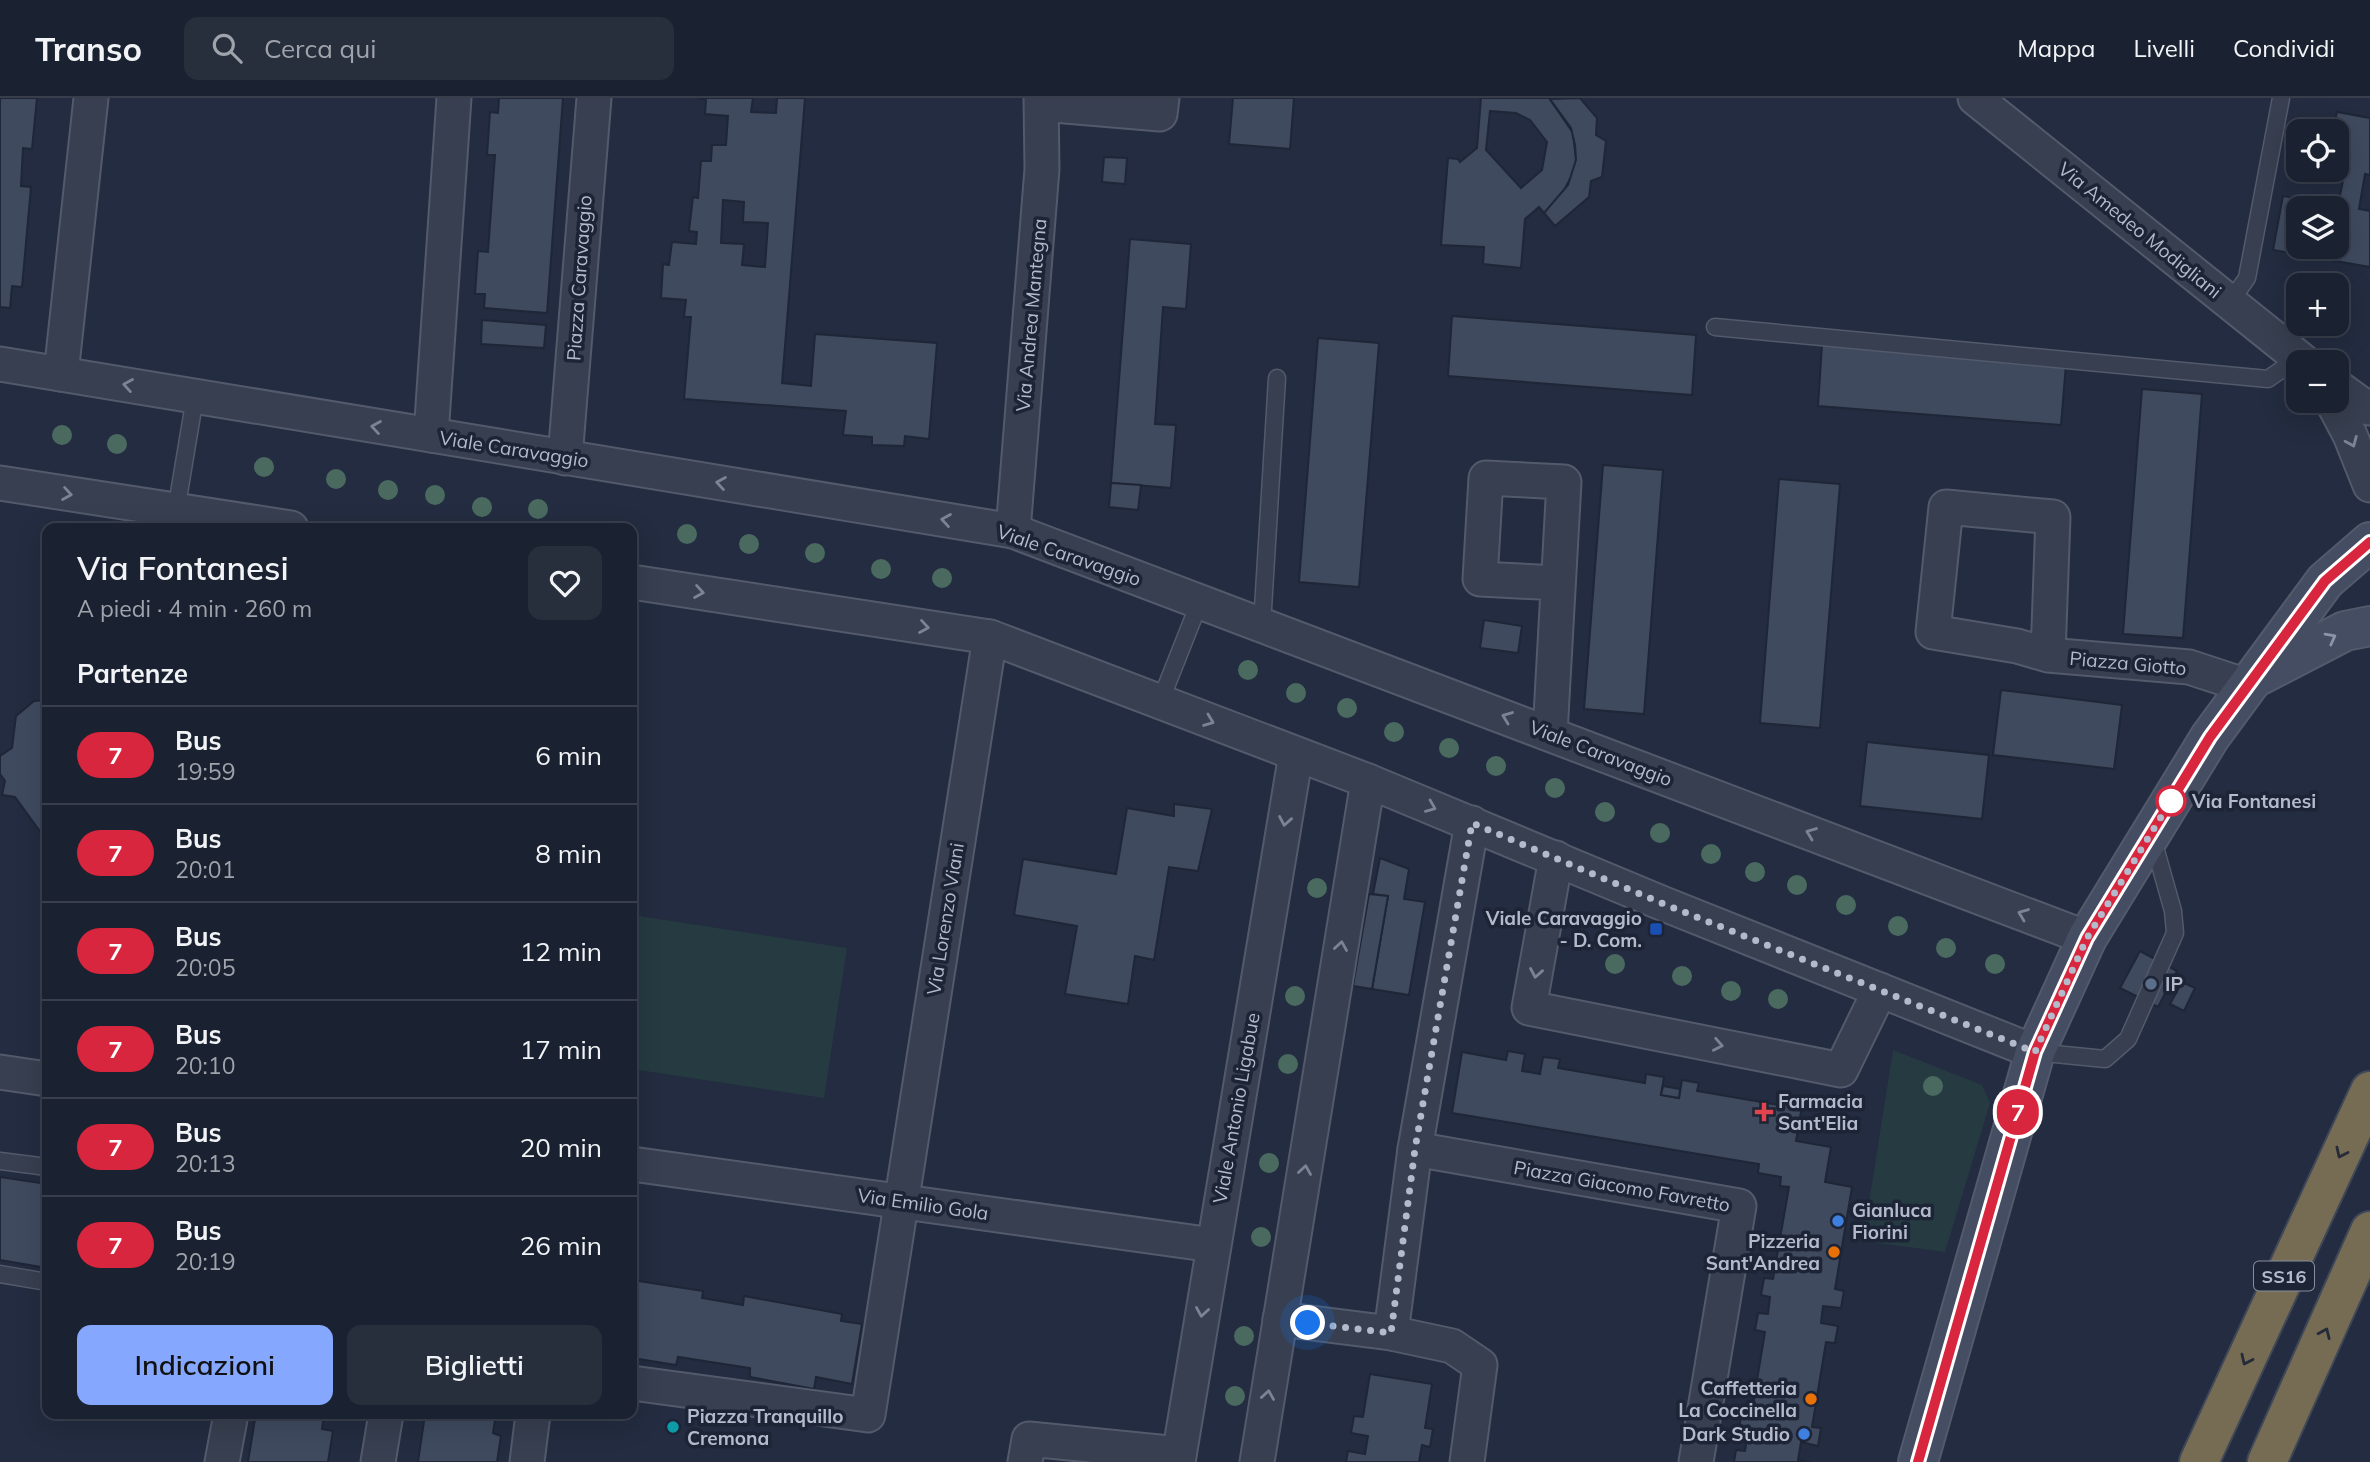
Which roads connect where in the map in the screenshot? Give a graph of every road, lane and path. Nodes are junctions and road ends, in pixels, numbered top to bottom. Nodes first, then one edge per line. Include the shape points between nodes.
1 (91, 98) edge
2 (454, 98) edge
3 (594, 98) edge
4 (1162, 98) edge
5 (1975, 98) edge
6 (2281, 98) edge
7 (1042, 101) edge
8 (2230, 302) junction
9 (1715, 327) dead end
10 (2289, 350) edge
11 (0, 363) edge
12 (2286, 369) edge
13 (61, 374) junction
14 (1277, 378) dead end
15 (2349, 395) edge
16 (195, 397) junction
17 (2370, 408) edge
18 (2338, 413) edge
19 (430, 435) junction
20 (565, 458) junction
21 (0, 483) edge
22 (2370, 485) edge
23 (176, 510) junction
24 (259, 523) edge
25 (1013, 531) junction
26 (2370, 542) edge
27 (637, 583) edge
28 (1558, 583) dead end
29 (1200, 601) junction
30 (1262, 625) junction
31 (2370, 626) edge
32 (990, 637) junction
33 (2048, 655) junction
34 (2250, 683) junction
35 (1160, 702) junction
36 (1550, 734) junction
37 (1296, 754) junction
38 (1368, 781) junction
39 (1472, 823) junction
40 (2151, 833) junction
41 (1556, 858) junction
42 (2087, 938) junction
43 (1880, 989) junction
44 (2035, 1052) junction
45 (0, 1072) edge
46 (42, 1078) edge
47 (2370, 1091) edge
48 (1415, 1149) junction
49 (0, 1161) edge
50 (637, 1165) edge
51 (42, 1166) edge
52 (902, 1202) junction
53 (2370, 1231) edge
54 (1213, 1245) junction
55 (0, 1274) edge
56 (42, 1281) edge
57 (1280, 1319) junction
58 (1391, 1333) junction
59 (637, 1384) edge
60 (230, 1419) edge
61 (385, 1419) edge
62 (532, 1419) edge
63 (1178, 1458) edge
64 (222, 1462) edge
65 (378, 1462) edge
66 (527, 1462) edge
67 (1025, 1462) edge
68 (1257, 1462) edge
69 (1467, 1462) edge
70 (1696, 1462) edge
71 (1918, 1462) edge
72 (2199, 1462) edge
73 (2267, 1462) edge

1 - 13 street
2 - 19 street
3 - 20 street, Piazza Caravaggio
4 - 7 street via 1160,114
5 - 8 street, Via Amedeo Modigliani
6 - 8 lane via 2247,278
7 - 25 street, Via Andrea Mantegna via 1042,169
8 - 10 street, Via Amedeo Modigliani
9 - 12 lane via 2268,380
11 - 13 street, Viale Caravaggio
16 -> 13 street, Viale Caravaggio
14 - 30 lane
15 - 17 street
19 -> 16 street, Viale Caravaggio
16 - 23 lane
18 -> 22 street
19 - 20 street, Viale Caravaggio
25 -> 20 street, Viale Caravaggio
21 -> 23 street
23 - 24 street
25 - 29 street, Viale Caravaggio
26 - 34 street via 2325,581
27 -> 32 street
28 - 36 street
29 - 30 street, Viale Caravaggio
29 - 35 lane
36 -> 30 street, Viale Caravaggio
34 -> 31 street via 2345,631
32 - 35 street
32 - 52 street, Via Lorenzo Viani
33 - 33 street, Piazza Giotto via 2053,517 1946,508 1933,632
33 - 34 street, Piazza Giotto via 2189,667
34 - 40 street via 2210,737
35 -> 37 street
42 -> 36 street, Viale Caravaggio
37 - 38 street
37 -> 54 street, Viale Antonio Ligabue
38 -> 39 street
57 -> 38 street
39 - 41 street
39 - 48 street
40 - 42 street
40 - 44 lane via 2175,933 2128,1039 2105,1059
41 - 43 street
41 -> 43 street via 1529,1008 1841,1070
42 - 44 street
43 - 44 street
44 - 71 street
45 - 46 street
47 -> 72 highway, SS16
48 - 58 street
48 - 70 street, Piazza Giacomo Favretto via 1739,1206
49 - 51 lane
50 - 52 street, Via Emilio Gola
52 - 54 street, Via Emilio Gola
52 - 59 street via 868,1415
73 -> 53 highway, SS16
54 -> 63 street, Viale Antonio Ligabue
55 - 56 lane
57 - 58 street
68 -> 57 street
58 - 69 street via 1452,1346 1480,1365
60 - 64 street
61 - 65 street
62 - 66 street
63 - 67 street via 1029,1439

